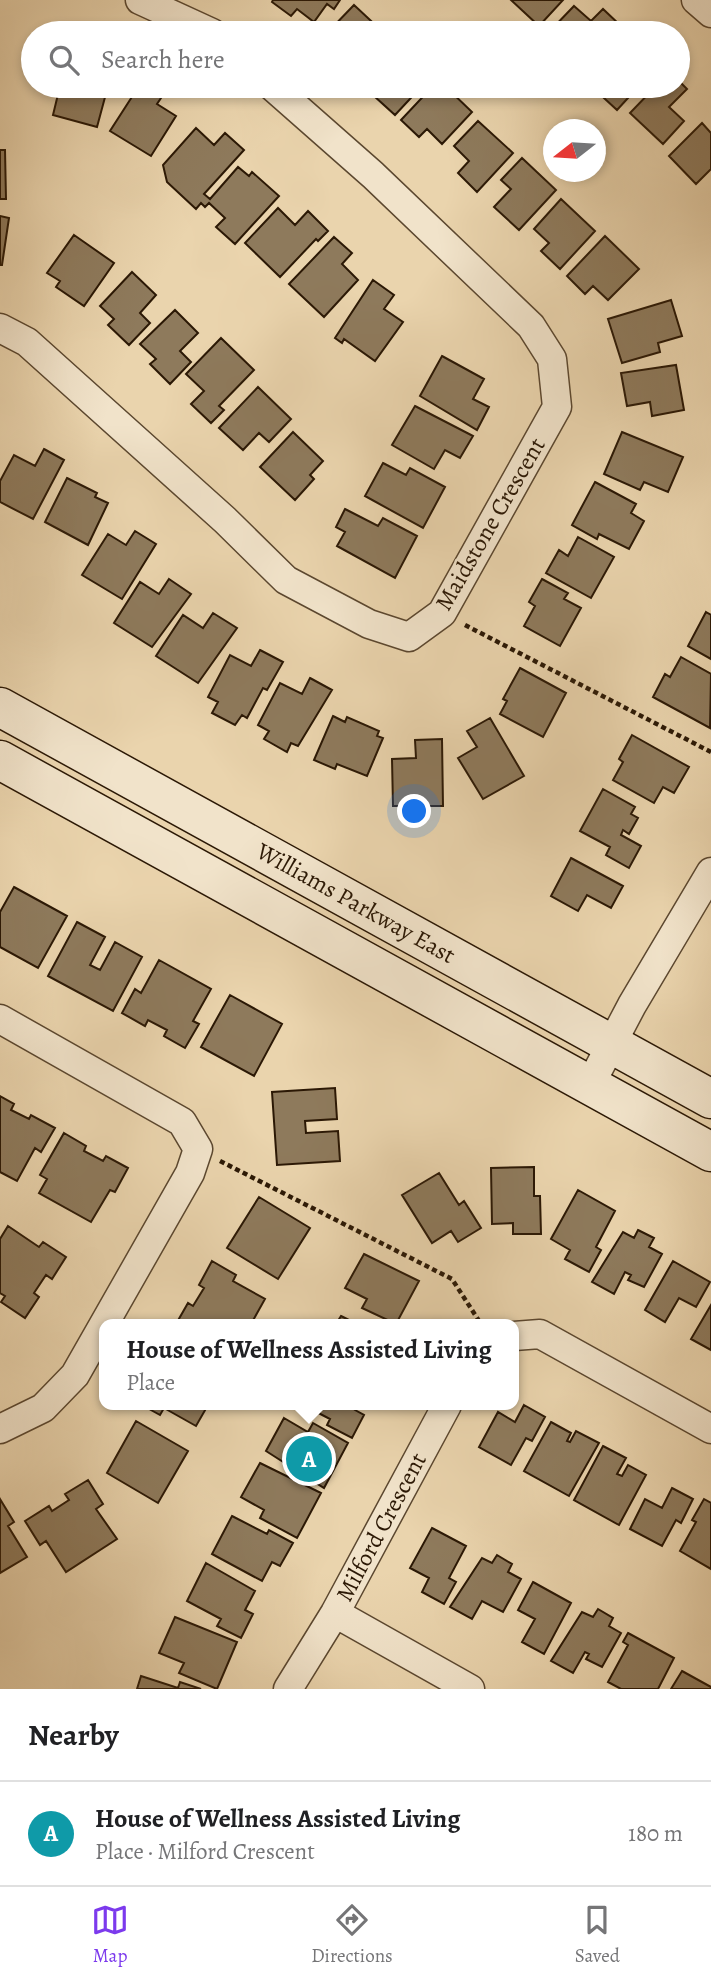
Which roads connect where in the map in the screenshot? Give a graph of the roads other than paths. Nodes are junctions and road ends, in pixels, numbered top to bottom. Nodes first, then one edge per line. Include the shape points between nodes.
1 (140, 0) edge
2 (696, 0) edge
3 (711, 13) edge
4 (186, 21) edge
5 (286, 98) edge
6 (0, 328) edge
7 (0, 707) edge
8 (0, 760) edge
9 (711, 872) edge
10 (0, 1019) edge
11 (611, 1045) junction
12 (591, 1083) junction
13 (711, 1100) edge
14 (711, 1152) edge
15 (107, 1319) edge
16 (99, 1333) edge
17 (519, 1336) edge
18 (444, 1410) edge
19 (0, 1429) edge
20 (711, 1429) edge
21 (335, 1613) junction
22 (288, 1689) edge
23 (470, 1689) edge

1 - 4 street
2 - 3 street
5 - 6 street, Maidstone Crescent via 531,326 552,359 557,407 442,613 409,636 369,624 286,580 27,342
7 - 11 main road, Williams Parkway East
8 - 12 main road, Williams Parkway East
9 - 11 street
10 - 15 street via 182,1122 198,1149 190,1173
11 - 12 street
11 - 13 main road, Williams Parkway East
12 - 14 main road, Williams Parkway East
16 - 19 street via 75,1375 43,1408
17 - 20 street via 540,1334
18 - 21 street, Milford Crescent
21 - 22 street, Milford Crescent
21 - 23 street, Milford Crescent

